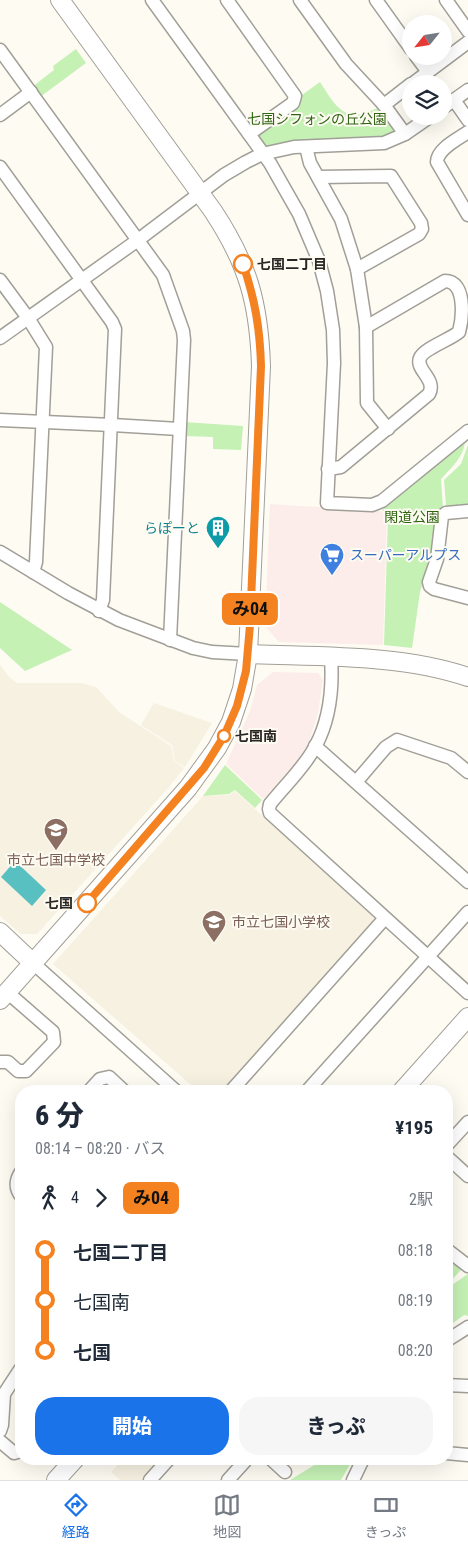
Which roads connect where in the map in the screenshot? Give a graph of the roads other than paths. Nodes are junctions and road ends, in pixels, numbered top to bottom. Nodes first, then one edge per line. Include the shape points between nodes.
1 (60, 0) edge
2 (152, 0) edge
3 (227, 0) edge
4 (300, 0) edge
5 (376, 0) edge
6 (446, 0) edge
7 (468, 31) edge
8 (402, 36) edge
9 (468, 42) edge
10 (0, 50) edge
11 (423, 65) edge
12 (428, 72) junction
13 (424, 75) edge
14 (468, 90) edge
15 (402, 91) edge
16 (31, 92) junction
17 (452, 102) edge
18 (384, 104) junction
19 (452, 107) edge
20 (0, 115) edge
21 (468, 120) edge
22 (418, 125) edge
23 (468, 132) edge
24 (249, 134) junction
25 (405, 134) junction
26 (306, 147) junction
27 (262, 154) junction
28 (0, 167) edge
29 (318, 176) junction
30 (201, 193) junction
31 (468, 215) edge
32 (138, 240) junction
33 (357, 268) junction
34 (0, 280) edge
35 (81, 280) junction
36 (28, 318) junction
37 (366, 327) junction
38 (0, 338) edge
39 (0, 420) edge
40 (43, 422) junction
41 (112, 424) junction
42 (388, 429) junction
43 (179, 430) junction
44 (468, 430) edge
45 (328, 469) junction
46 (468, 511) edge
47 (0, 552) edge
48 (33, 572) junction
49 (468, 598) edge
50 (99, 611) junction
51 (170, 640) junction
52 (248, 654) junction
53 (331, 657) junction
54 (468, 677) edge
55 (315, 746) junction
56 (468, 772) edge
57 (356, 782) junction
58 (468, 882) edge
59 (468, 912) edge
60 (385, 918) junction
61 (0, 932) edge
62 (428, 956) junction
63 (33, 963) junction
64 (468, 992) edge
65 (4, 996) edge
66 (468, 1016) edge
67 (0, 1062) edge
68 (95, 1085) edge
69 (117, 1085) edge
70 (169, 1085) edge
71 (236, 1085) edge
72 (312, 1085) edge
73 (407, 1085) edge
74 (468, 1122) edge
75 (453, 1138) edge
76 (453, 1162) edge
77 (468, 1176) edge
78 (453, 1254) edge
79 (468, 1266) edge
80 (468, 1327) edge
81 (453, 1337) edge
82 (15, 1377) edge
83 (453, 1385) edge
84 (468, 1386) edge
85 (0, 1431) edge
86 (0, 1441) edge
87 (15, 1453) edge
88 (453, 1454) edge
89 (468, 1455) edge
90 (70, 1465) edge
91 (163, 1465) edge
92 (242, 1465) edge
93 (277, 1465) edge
94 (360, 1465) edge
95 (285, 1472) dead end
96 (56, 1480) edge
97 (150, 1480) edge
98 (228, 1480) edge
99 (352, 1480) edge

1 - 30 street
2 - 24 street
3 - 24 street via 295,96 293,103
4 - 18 street via 346,64
5 - 8 street
6 - 7 street
9 - 12 street
10 - 16 street
11 - 12 street
12 - 13 street
14 - 17 street
15 - 18 street
16 - 20 street
16 - 32 street
18 - 25 street
19 - 21 street
22 - 25 street
23 - 31 street via 439,153 436,162
24 - 27 street
25 - 26 street via 384,143
26 - 27 street
26 - 29 street via 307,158
27 - 30 street via 224,175
27 - 45 street via 300,214 327,291 334,363
28 - 35 street
29 - 33 street via 341,219
29 - 33 street via 391,176 421,223 419,234
30 - 32 street
30 - 52 street via 231,238 251,287 260,332 260,402
32 - 35 street
32 - 43 street via 163,275 184,335
33 - 37 street
34 - 36 street
35 - 36 street
35 - 41 street via 115,329
36 - 38 street
36 - 40 street via 46,347
37 - 42 street via 367,403
37 - 42 street via 444,281 455,284 459,290 459,332 423,353 419,360 431,384 431,391
39 - 40 street
40 - 41 street
40 - 48 street
41 - 43 street
41 - 50 street
42 - 45 street via 341,467
43 - 51 street
44 - 45 street via 378,504 327,503
46 - 49 street via 442,516 437,559 429,582 434,589
47 - 48 street
48 - 50 street
50 - 51 street
51 - 52 street via 212,652
52 - 53 street
52 - 63 street via 237,706 224,736 204,768
53 - 54 street via 414,663
53 - 55 street via 329,705
55 - 57 street
55 - 60 street via 270,804 270,813
56 - 57 street via 451,758 397,740 386,747
57 - 58 street
59 - 62 street
60 - 62 street
60 - 71 street
61 - 63 street
62 - 64 street
62 - 72 street
63 - 65 street
63 - 70 street
65 - 67 street via 53,1032 54,1042 26,1071 18,1071 8,1062
66 - 73 street
68 - 69 street via 108,1077
74 - 75 street
76 - 77 street
78 - 79 street
80 - 81 street
82 - 85 street via 4,1394
83 - 84 street
86 - 87 street
88 - 89 street
90 - 96 street
91 - 97 street
92 - 98 street
93 - 95 street
94 - 99 street

